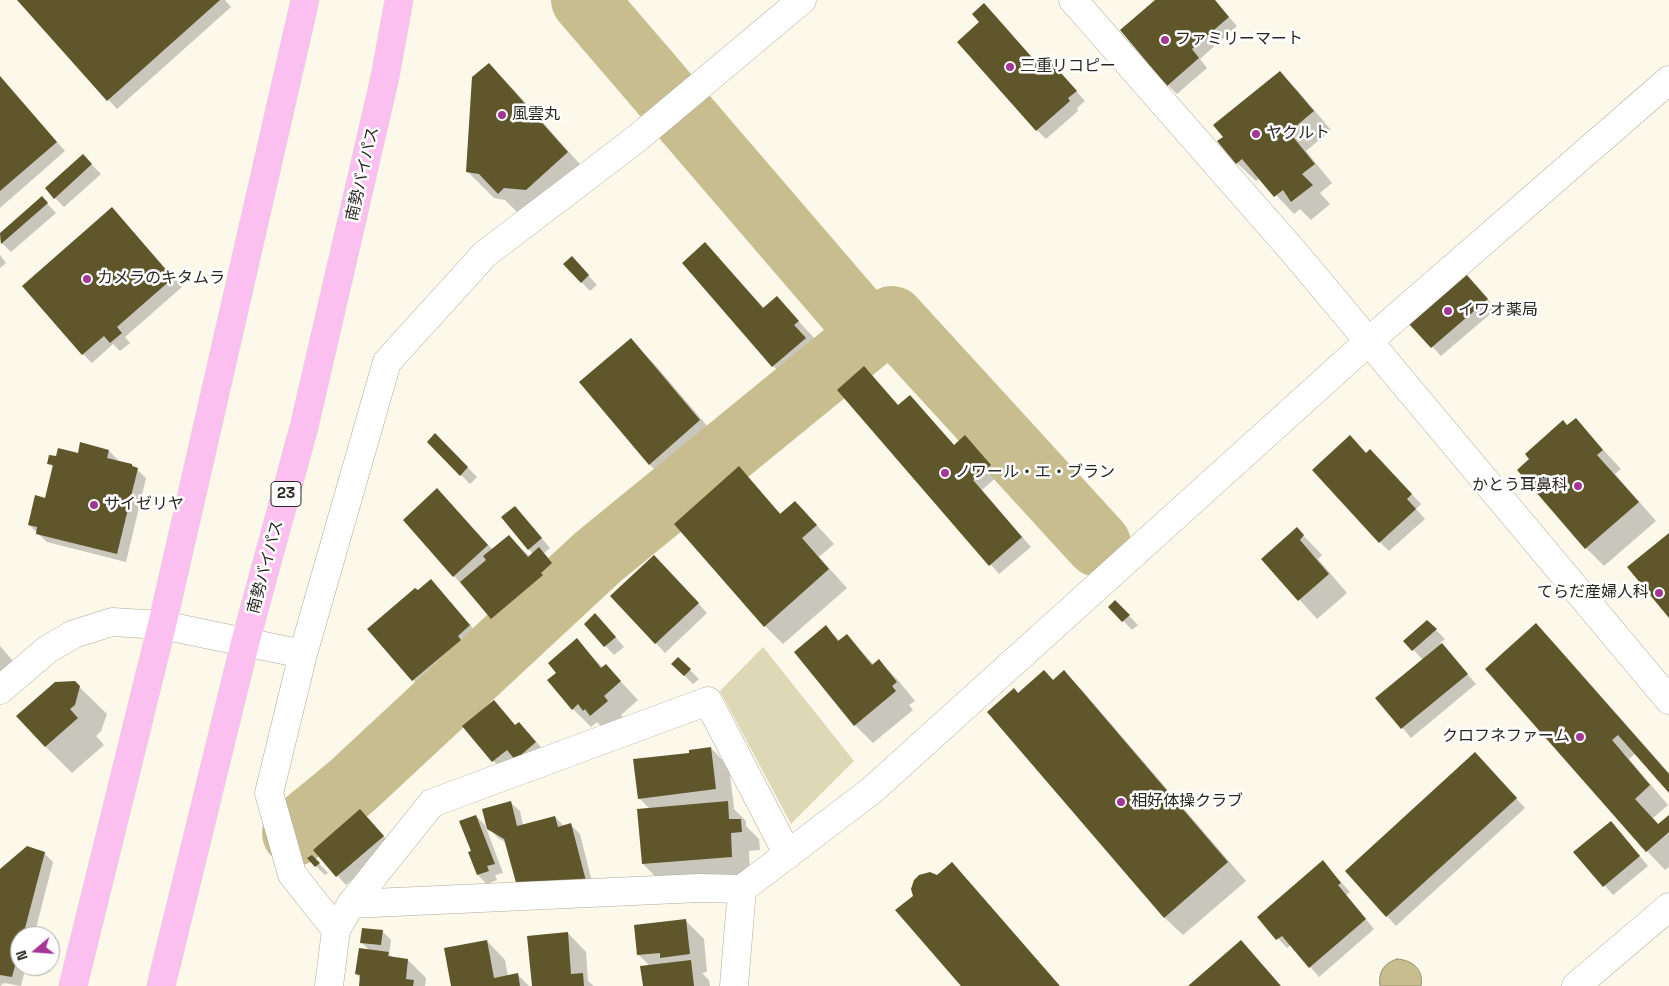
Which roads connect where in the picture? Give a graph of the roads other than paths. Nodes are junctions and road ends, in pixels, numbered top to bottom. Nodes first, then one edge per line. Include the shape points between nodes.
1 (305, 0) edge
2 (399, 0) edge
3 (802, 0) edge
4 (1073, 0) edge
5 (1669, 80) edge
6 (1369, 341) junction
7 (162, 625) junction
8 (245, 643) junction
9 (304, 654) junction
10 (0, 690) edge
11 (1669, 700) edge
12 (788, 855) junction
13 (742, 889) junction
14 (351, 904) junction
15 (1669, 907) edge
16 (336, 930) junction
17 (73, 986) edge
18 (161, 986) edge
19 (329, 986) edge
20 (734, 986) edge
21 (1576, 986) edge

1 - 7 highway
2 - 8 highway, 南勢バイパス / 23 via 385,77 304,427
3 - 9 street via 635,140 485,254 388,362
4 - 6 street
5 - 6 street
6 - 11 street
6 - 12 street via 871,791
7 - 8 street
7 - 10 street via 112,622 74,634 48,649
7 - 17 highway
8 - 9 street
8 - 18 highway, 南勢バイパス / 23
9 - 16 street via 270,793 292,874
12 - 13 street
12 - 14 street via 708,701 432,803
13 - 14 street via 699,888
13 - 20 street
14 - 16 street
15 - 21 street
16 - 19 street

